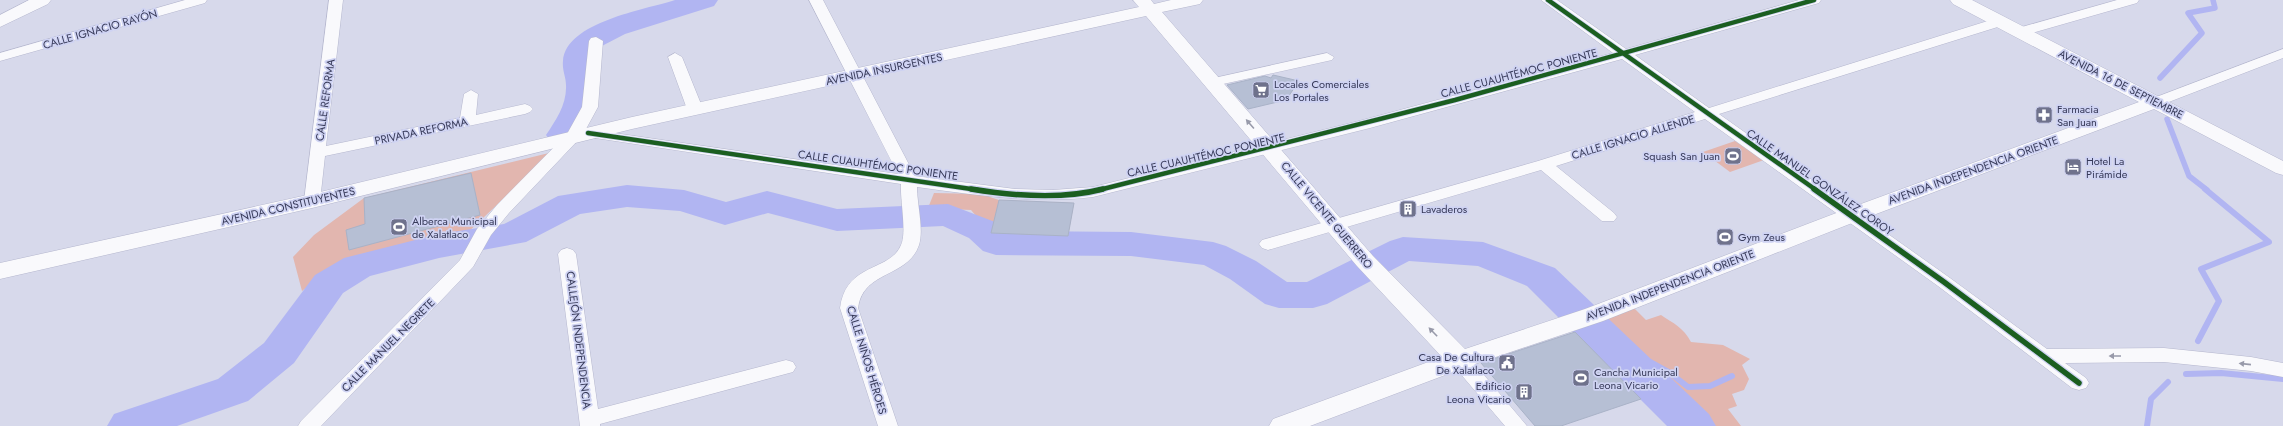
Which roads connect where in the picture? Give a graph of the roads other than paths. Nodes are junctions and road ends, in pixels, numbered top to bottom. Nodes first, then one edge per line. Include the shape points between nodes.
1 (42, 0) edge
2 (200, 0) edge
3 (336, 0) edge
4 (816, 0) edge
5 (1194, 0) edge
6 (1548, 0) edge
7 (1814, 0) edge
8 (1959, 0) edge
9 (2132, 0) edge
10 (1146, 5) edge
11 (0, 22) edge
12 (2000, 22) junction
13 (2020, 32) junction
14 (596, 41) dead end
15 (2283, 53) edge
16 (1624, 55) junction
17 (0, 57) edge
18 (675, 57) dead end
19 (1327, 57) dead end
20 (854, 76) junction
21 (1214, 82) junction
22 (471, 94) dead end
23 (2156, 102) junction
24 (525, 109) dead end
25 (695, 109) junction
26 (1707, 114) junction
27 (467, 121) junction
28 (581, 134) junction
29 (1272, 150) junction
30 (318, 153) junction
31 (1544, 164) junction
32 (2283, 169) edge
33 (909, 180) junction
34 (312, 201) junction
35 (1851, 216) junction
36 (1608, 217) dead end
37 (1335, 226) junction
38 (1268, 244) dead end
39 (568, 254) dead end
40 (0, 271) edge
41 (2046, 356) junction
42 (1460, 360) junction
43 (786, 367) dead end
44 (2283, 370) edge
45 (2079, 383) dead end
46 (589, 422) edge
47 (308, 426) edge
48 (888, 426) edge
49 (1282, 426) edge
50 (1517, 426) edge

1 - 11 main road
2 - 17 street, CALLE IGNACIO RAYÓN
3 - 30 street, CALLE REFORMA
4 - 20 street
5 - 10 main road, AVENIDA INSURGENTES
6 - 16 street, CALLE MANUEL GONZÁLEZ COROY
7 - 16 street, CALLE CUAUHTÉMOC PONIENTE
8 - 12 main road, AVENIDA 16 DE SEPTIEMBRE
9 - 13 street
10 - 20 main road, AVENIDA INSURGENTES
10 - 21 main road, CALLE VICENTE GUERRERO
12 - 13 main road, AVENIDA 16 DE SEPTIEMBRE
12 - 26 street, CALLE IGNACIO ALLENDE
13 - 23 main road, AVENIDA 16 DE SEPTIEMBRE
14 - 28 street via 590,107
15 - 23 street, AVENIDA INDEPENDENCIA ORIENTE
16 - 26 street, CALLE MANUEL GONZÁLEZ COROY
16 - 29 street, CALLE CUAUHTÉMOC PONIENTE
18 - 25 street
19 - 21 street
20 - 25 main road, AVENIDA INSURGENTES
20 - 33 street
29 -> 21 main road, CALLE VICENTE GUERRERO
22 - 27 street
23 - 32 main road, AVENIDA 16 DE SEPTIEMBRE
23 - 35 main road, AVENIDA INDEPENDENCIA ORIENTE
24 - 27 street, PRIVADA REFORMA
25 - 28 main road, AVENIDA INSURGENTES
26 - 31 street, CALLE IGNACIO ALLENDE
26 - 35 street, CALLE MANUEL GONZÁLEZ COROY
27 - 30 street, PRIVADA REFORMA
28 - 33 street, CALLE CUAUHTÉMOC PONIENTE
28 - 34 main road, AVENIDA CONSTITUYENTES
28 - 47 street, CALLE MANUEL NEGRETE via 503,209 483,233 467,263
29 - 33 street, CALLE CUAUHTÉMOC PONIENTE via 1093,192 1064,196 988,192
29 - 37 main road, CALLE VICENTE GUERRERO
30 - 34 street, CALLE REFORMA
31 - 36 street
31 - 37 street, CALLE IGNACIO ALLENDE
33 - 48 street, CALLE NIÑOS HÉROES via 912,240 907,251 862,281 853,290 849,301 849,308
34 - 40 main road, AVENIDA CONSTITUYENTES
35 - 41 street, CALLE MANUEL GONZÁLEZ COROY
35 - 42 main road, AVENIDA INDEPENDENCIA ORIENTE via 1594,315
37 - 38 street, CALLE IGNACIO ALLENDE
42 -> 37 main road, CALLE VICENTE GUERRERO
39 - 46 street, CALLEJÓN INDEPENDENCIA
44 -> 41 street via 2164,355
41 - 45 street, CALLE MANUEL GONZÁLEZ COROY
42 - 49 main road, AVENIDA INDEPENDENCIA ORIENTE
42 - 50 street, CALLE VICENTE GUERRERO
43 - 46 street

